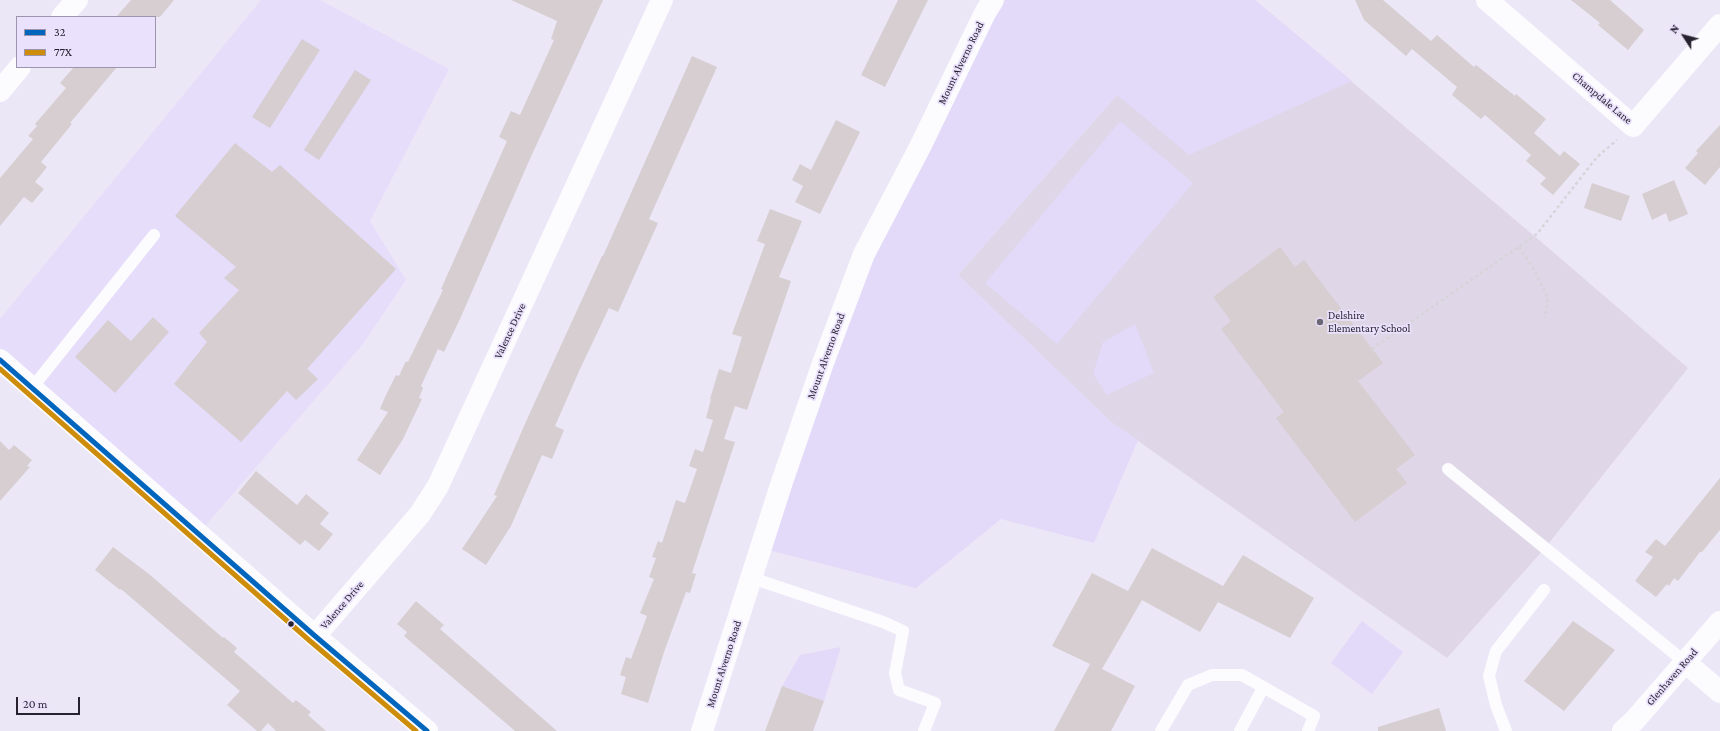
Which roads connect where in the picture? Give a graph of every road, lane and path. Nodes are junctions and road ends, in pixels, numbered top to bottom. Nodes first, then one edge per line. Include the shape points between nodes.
1 (77, 0) edge
2 (662, 0) edge
3 (994, 0) edge
4 (1488, 0) edge
5 (63, 16) edge
6 (1720, 25) edge
7 (19, 68) edge
8 (0, 92) edge
9 (1597, 157) dead end
10 (154, 235) dead end
11 (1519, 247) junction
12 (1545, 318) dead end
13 (1372, 348) dead end
14 (0, 360) edge
15 (32, 388) junction
16 (1448, 469) dead end
17 (752, 578) junction
18 (1544, 590) dead end
19 (1720, 622) edge
20 (315, 636) junction
21 (1686, 662) junction
22 (1263, 688) junction
23 (1720, 692) edge
24 (427, 731) edge
25 (702, 731) edge
26 (924, 731) edge
27 (1160, 731) edge
28 (1240, 731) edge
29 (1308, 731) edge
30 (1506, 731) edge
31 (1623, 731) edge

1 - 5 street
2 - 20 street, Valence Drive via 438,486 420,514
3 - 17 street, Mount Alverno Road via 985,13 920,147 864,254 820,370
4 - 6 street, Champdale Lane via 1633,126
7 - 8 street
9 - 11 path via 1537,234
10 - 15 lane
11 - 12 path via 1548,298
11 - 13 path
14 - 15 street
15 - 20 street
16 - 21 lane
17 - 25 street, Mount Alverno Road
17 - 26 lane via 903,631 895,673 899,690 935,703
18 - 30 lane via 1496,651 1489,676
19 - 21 street, Glenhaven Road
20 - 24 street
21 - 23 street
21 - 31 street, Glenhaven Road
22 - 27 lane via 1242,675 1212,675 1188,686
22 - 28 lane
22 - 29 lane via 1314,716

